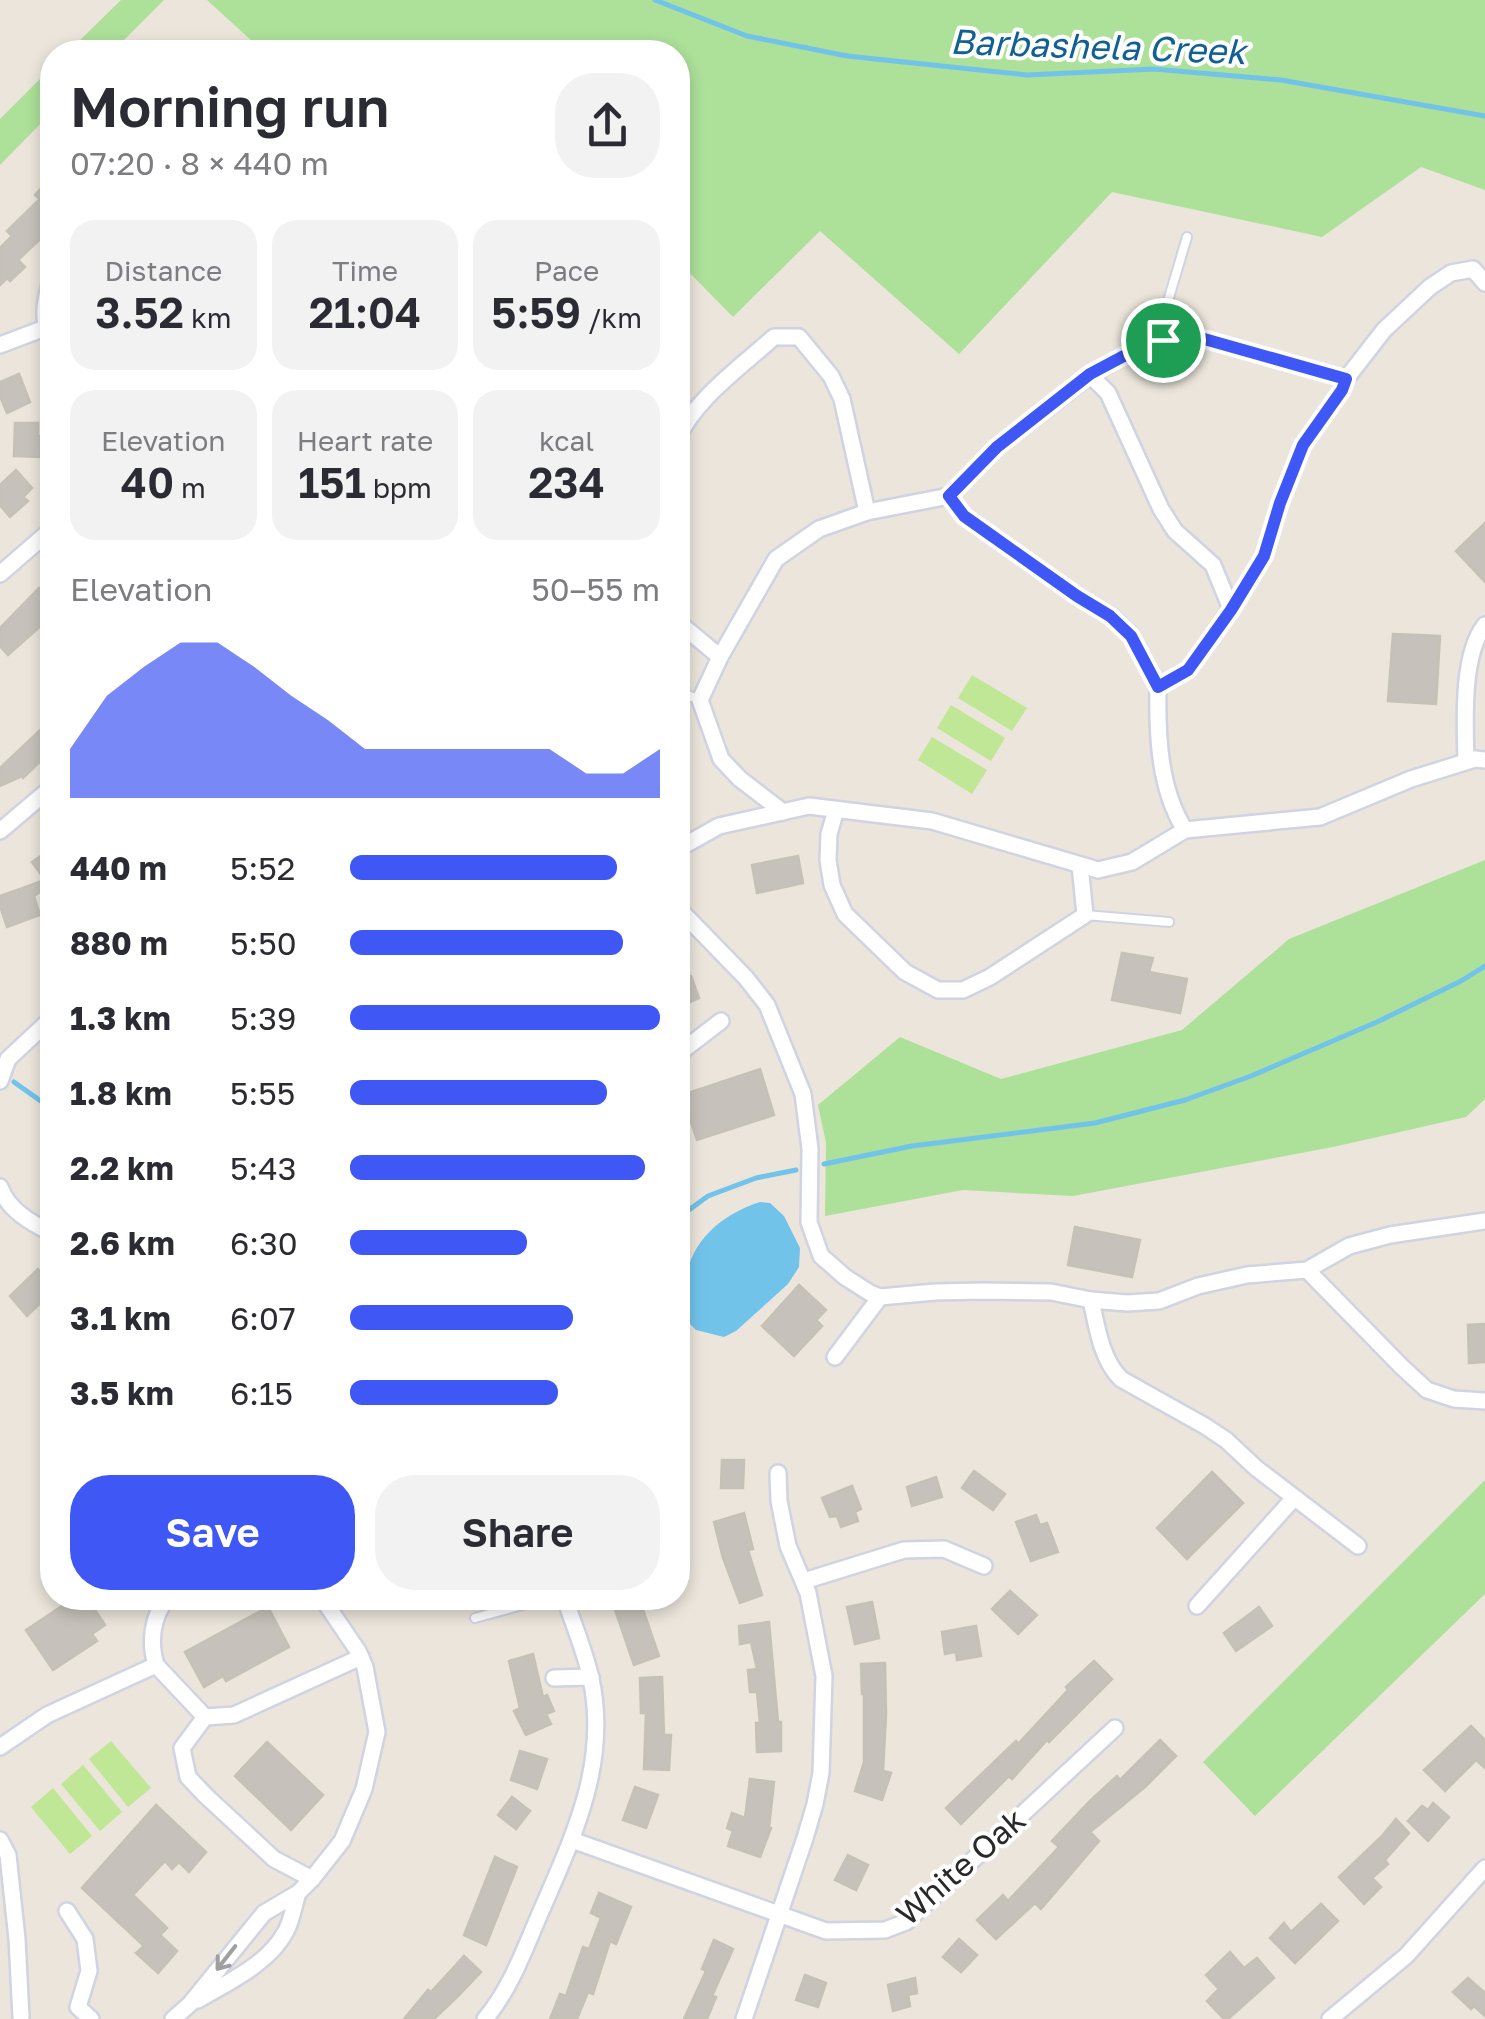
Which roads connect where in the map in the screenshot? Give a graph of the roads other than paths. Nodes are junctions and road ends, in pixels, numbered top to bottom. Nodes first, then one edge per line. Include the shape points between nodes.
1 (1187, 237) dead end
2 (1485, 283) edge
3 (40, 330) edge
4 (1163, 340) junction
5 (0, 344) edge
6 (1090, 374) junction
7 (1346, 379) junction
8 (690, 417) edge
9 (949, 496) junction
10 (867, 512) junction
11 (40, 540) edge
12 (0, 574) edge
13 (1231, 610) junction
14 (1485, 625) edge
15 (690, 632) edge
16 (720, 657) junction
17 (1158, 687) junction
18 (690, 696) edge
19 (700, 700) junction
20 (1485, 760) edge
21 (1466, 761) junction
22 (40, 797) edge
23 (836, 810) junction
24 (783, 812) junction
25 (1185, 830) junction
26 (0, 831) edge
27 (690, 842) edge
28 (1080, 865) junction
29 (1084, 915) junction
30 (690, 920) edge
31 (1168, 922) dead end
32 (721, 1021) dead end
33 (40, 1029) edge
34 (690, 1045) edge
35 (0, 1082) edge
36 (0, 1187) edge
37 (1485, 1221) edge
38 (40, 1226) edge
39 (1307, 1270) junction
40 (880, 1296) junction
41 (1091, 1300) junction
42 (835, 1357) dead end
43 (1485, 1401) edge
44 (778, 1473) dead end
45 (1294, 1498) junction
46 (1358, 1546) dead end
47 (984, 1566) dead end
48 (804, 1581) junction
49 (1198, 1606) dead end
50 (159, 1610) edge
51 (330, 1610) edge
52 (504, 1610) edge
53 (568, 1610) edge
54 (475, 1618) dead end
55 (361, 1658) junction
56 (156, 1665) junction
57 (591, 1677) junction
58 (554, 1678) dead end
59 (205, 1717) junction
60 (1114, 1728) dead end
61 (0, 1748) edge
62 (0, 1840) edge
63 (572, 1840) junction
64 (1485, 1868) edge
65 (312, 1878) junction
66 (298, 1893) junction
67 (67, 1911) dead end
68 (780, 1915) junction
69 (247, 1931) junction
70 (17, 1938) junction
71 (0, 1943) edge
72 (269, 1953) junction
73 (190, 2004) junction
74 (20, 2017) edge
75 (92, 2019) edge
76 (173, 2019) edge
77 (485, 2019) edge
78 (744, 2019) edge
79 (1330, 2019) edge

1 - 4 lane
2 - 7 street via 1473,269 1430,287
3 - 5 street
4 - 6 street
4 - 7 street via 1183,333
6 - 9 street via 997,447
6 - 13 street via 1108,394 1175,531 1213,565
7 - 13 street via 1303,445 1264,556
8 - 10 street via 774,337 799,337 842,399
9 - 10 street
9 - 17 street via 964,516 1110,616 1131,636
10 - 16 street via 819,529 776,558
11 - 12 street
13 - 17 street via 1188,670
14 - 21 street via 1476,637 1464,705
15 - 16 street
16 - 19 street
17 - 25 street via 1166,781
18 - 19 lane
19 - 24 street via 721,759
20 - 21 street
21 - 25 street via 1320,817
22 - 26 street
23 - 24 street via 809,806
23 - 28 street via 932,822
23 - 29 street via 828,860 845,914 904,972 938,990 963,990
24 - 27 street via 718,826
25 - 28 street via 1132,862 1098,870
28 - 29 street
29 - 31 lane
30 - 40 street via 767,1004 803,1094 809,1222 821,1256
32 - 34 street
33 - 35 street via 8,1059
36 - 38 street via 4,1200
37 - 39 street via 1362,1242
39 - 41 street via 1248,1275 1159,1301
39 - 43 street via 1427,1390
40 - 41 street via 1052,1292
40 - 42 street
41 - 45 street via 1105,1355 1120,1379 1216,1433
44 - 48 street via 788,1546
45 - 46 street
45 - 49 street
47 - 48 street via 944,1549 904,1550
48 - 68 street via 824,1676 821,1774
50 - 56 street via 152,1631
51 - 55 street
52 - 54 lane
53 - 57 street
55 - 59 street via 234,1715
55 - 65 street via 377,1732 342,1842
56 - 59 street
56 - 61 street via 47,1715
57 - 58 street
57 - 63 street via 593,1772
59 - 65 street via 182,1748 188,1777 274,1859
60 - 68 street, White Oak via 906,1922 884,1930 826,1932
62 - 70 street via 8,1856
63 - 68 street, White Oak
63 - 77 street via 514,1976
64 - 79 street via 1406,1956
65 - 66 street
66 - 69 street
66 - 72 street via 286,1933
67 - 75 street via 85,1938 89,1971 78,2007
68 - 78 street
69 - 72 street
69 -> 73 street
70 - 71 street
70 - 74 street
72 - 73 street
73 - 76 street

